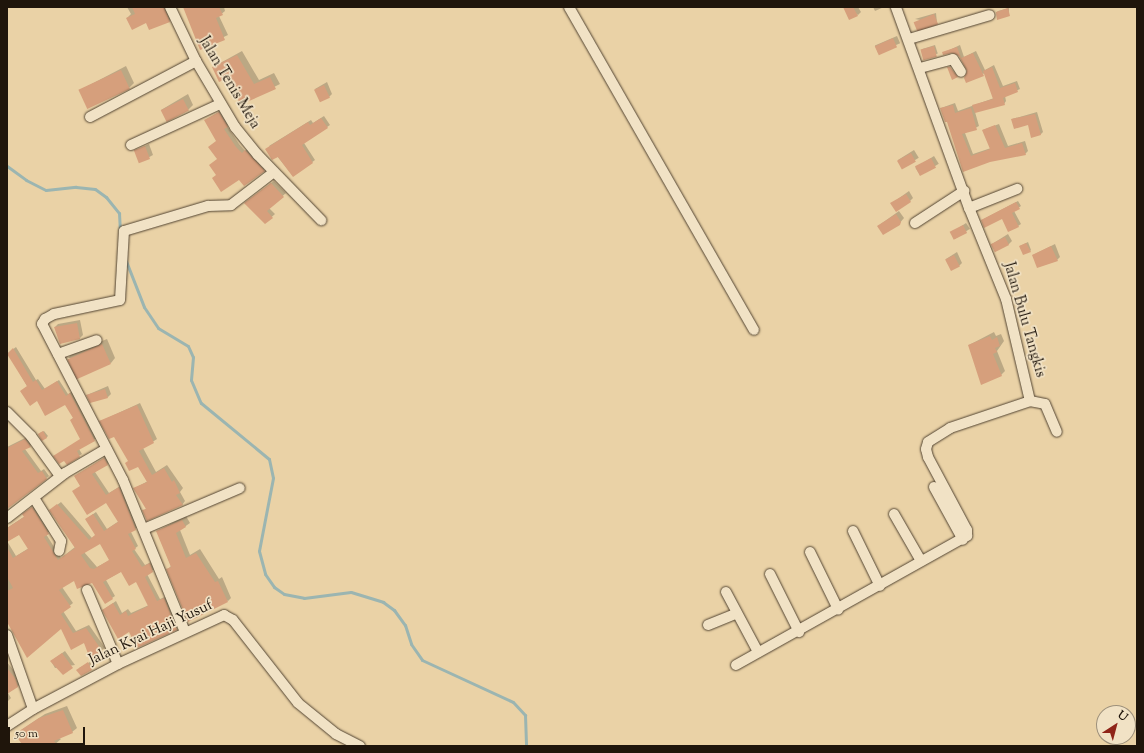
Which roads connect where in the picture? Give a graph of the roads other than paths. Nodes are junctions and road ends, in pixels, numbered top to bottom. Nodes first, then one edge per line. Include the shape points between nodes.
1 (170, 7) edge
2 (569, 7) edge
3 (896, 7) edge
4 (990, 15) dead end
5 (909, 39) junction
6 (196, 61) junction
7 (920, 68) junction
8 (960, 72) dead end
9 (220, 104) junction
10 (90, 117) dead end
11 (131, 145) dead end
12 (274, 172) junction
13 (1017, 189) dead end
14 (964, 191) junction
15 (969, 208) junction
16 (320, 220) dead end
17 (915, 223) dead end
18 (754, 330) dead end
19 (97, 340) dead end
20 (58, 354) junction
21 (1030, 401) junction
22 (7, 412) edge
23 (1057, 432) dead end
24 (106, 449) junction
25 (60, 476) junction
26 (934, 487) dead end
27 (240, 488) dead end
28 (34, 498) junction
29 (894, 514) dead end
30 (7, 518) edge
31 (144, 529) junction
32 (853, 530) dead end
33 (963, 540) junction
34 (59, 551) dead end
35 (810, 552) dead end
36 (921, 560) junction
37 (770, 574) dead end
38 (880, 586) junction
39 (87, 590) dead end
40 (726, 592) dead end
41 (838, 610) junction
42 (737, 613) junction
43 (708, 625) dead end
44 (185, 632) junction
45 (799, 632) junction
46 (8, 640) edge
47 (758, 652) junction
48 (118, 664) junction
49 (736, 665) dead end
50 (33, 709) junction
51 (7, 726) edge
52 (360, 746) edge

1 - 6 street, Jalan Tenis Meja
2 - 18 street
3 - 5 street, Jalan Bulu Tangkis
4 - 5 street
5 - 7 street, Jalan Bulu Tangkis
6 - 9 street, Jalan Tenis Meja
6 - 10 street
7 - 8 street via 953,58
7 - 14 street, Jalan Bulu Tangkis
9 - 11 street
9 - 12 street, Jalan Tenis Meja via 244,139
12 - 16 street, Jalan Tenis Meja
12 - 20 street via 231,205 208,206 122,233 121,299 54,314 45,319 42,324
13 - 15 street
14 - 15 street, Jalan Bulu Tangkis
14 - 17 street
15 - 21 street, Jalan Bulu Tangkis via 1006,299
19 - 20 street
20 - 24 street
21 - 23 street via 1045,404
21 - 33 street, Jalan Bulu Tangkis via 950,428 928,442 928,457 967,530 968,535
22 - 25 street via 31,436
24 - 25 street
24 - 31 street via 123,480
25 - 28 street
26 - 33 street
27 - 31 street
28 - 30 street
28 - 34 street via 61,541
29 - 36 street
31 - 44 street
32 - 38 street
33 - 36 street
35 - 41 street
36 - 38 street
37 - 45 street
38 - 41 street
39 - 48 street
40 - 42 street
41 - 45 street
42 - 43 street
42 - 47 street
44 - 48 street, Jalan Kyai Haji Yusuf
44 - 52 street, Jalan Kyai Haji Yusuf via 218,617 231,618 298,703 336,734
45 - 47 street
46 - 50 street
47 - 49 street
48 - 50 street, Jalan Kyai Haji Yusuf
50 - 51 street, Jalan Kyai Haji Yusuf

